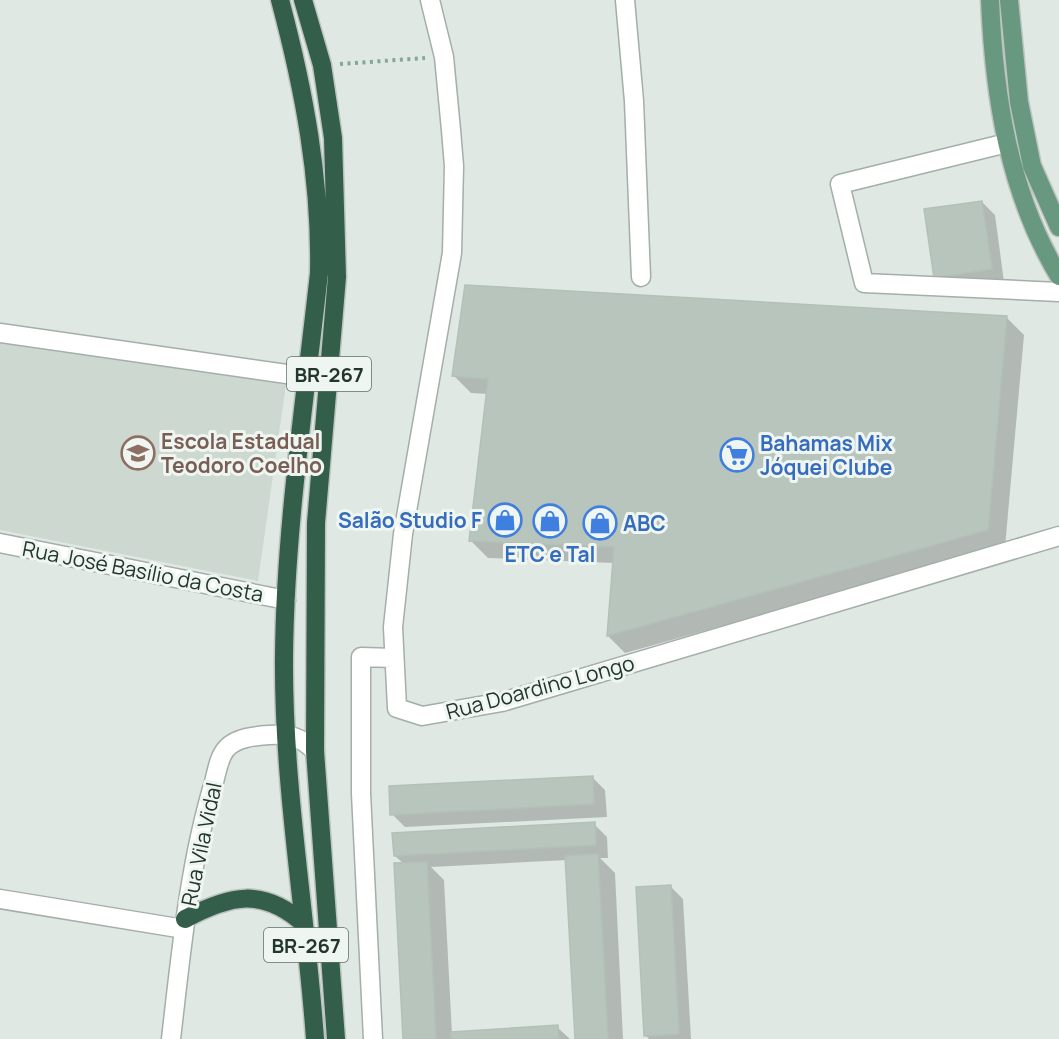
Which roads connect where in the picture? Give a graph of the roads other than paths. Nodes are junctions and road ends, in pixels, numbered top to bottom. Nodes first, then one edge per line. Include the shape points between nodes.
1 (280, 0) edge
2 (303, 0) edge
3 (430, 0) edge
4 (625, 0) edge
5 (990, 0) edge
6 (1009, 0) edge
7 (1007, 143) junction
8 (1059, 227) edge
9 (1059, 276) edge
10 (641, 277) dead end
11 (1059, 292) edge
12 (0, 333) edge
13 (308, 376) junction
14 (1059, 536) edge
15 (0, 543) edge
16 (286, 600) junction
17 (394, 658) junction
18 (315, 708) junction
19 (285, 734) junction
20 (315, 751) junction
21 (0, 898) edge
22 (184, 923) junction
23 (303, 924) junction
24 (171, 1039) edge
25 (315, 1039) edge
26 (336, 1039) edge
27 (373, 1039) edge

1 - 13 highway, BR-267 via 300,74 320,232
2 - 18 highway, BR-267 via 322,65 333,138 337,277 316,523
3 - 17 street, Rua Doardino Longo via 444,57 454,166 452,253 403,534 393,627
4 - 10 street via 634,101
5 - 7 main road via 999,106
6 - 8 main road via 1019,102 1032,166
7 - 9 main road via 1013,171 1042,247
7 - 11 street via 840,184 864,283
12 - 13 street
13 - 16 highway, BR-267
14 - 17 street, Rua Doardino Longo via 502,702 433,716 397,708
15 - 16 street, Rua José Basílio da Costa
16 - 19 highway, BR-267
17 - 27 street via 361,657 361,793
18 - 19 highway
18 - 20 highway, BR-267
19 - 20 street via 301,739
19 - 22 street, Rua Vila Vidal via 247,738 226,748 210,797
19 - 23 highway, BR-267
20 - 26 highway, BR-267
21 - 22 street
22 - 23 highway via 225,900 251,898 288,910
22 - 24 street, Rua Vila Vidal
23 - 25 highway, BR-267

